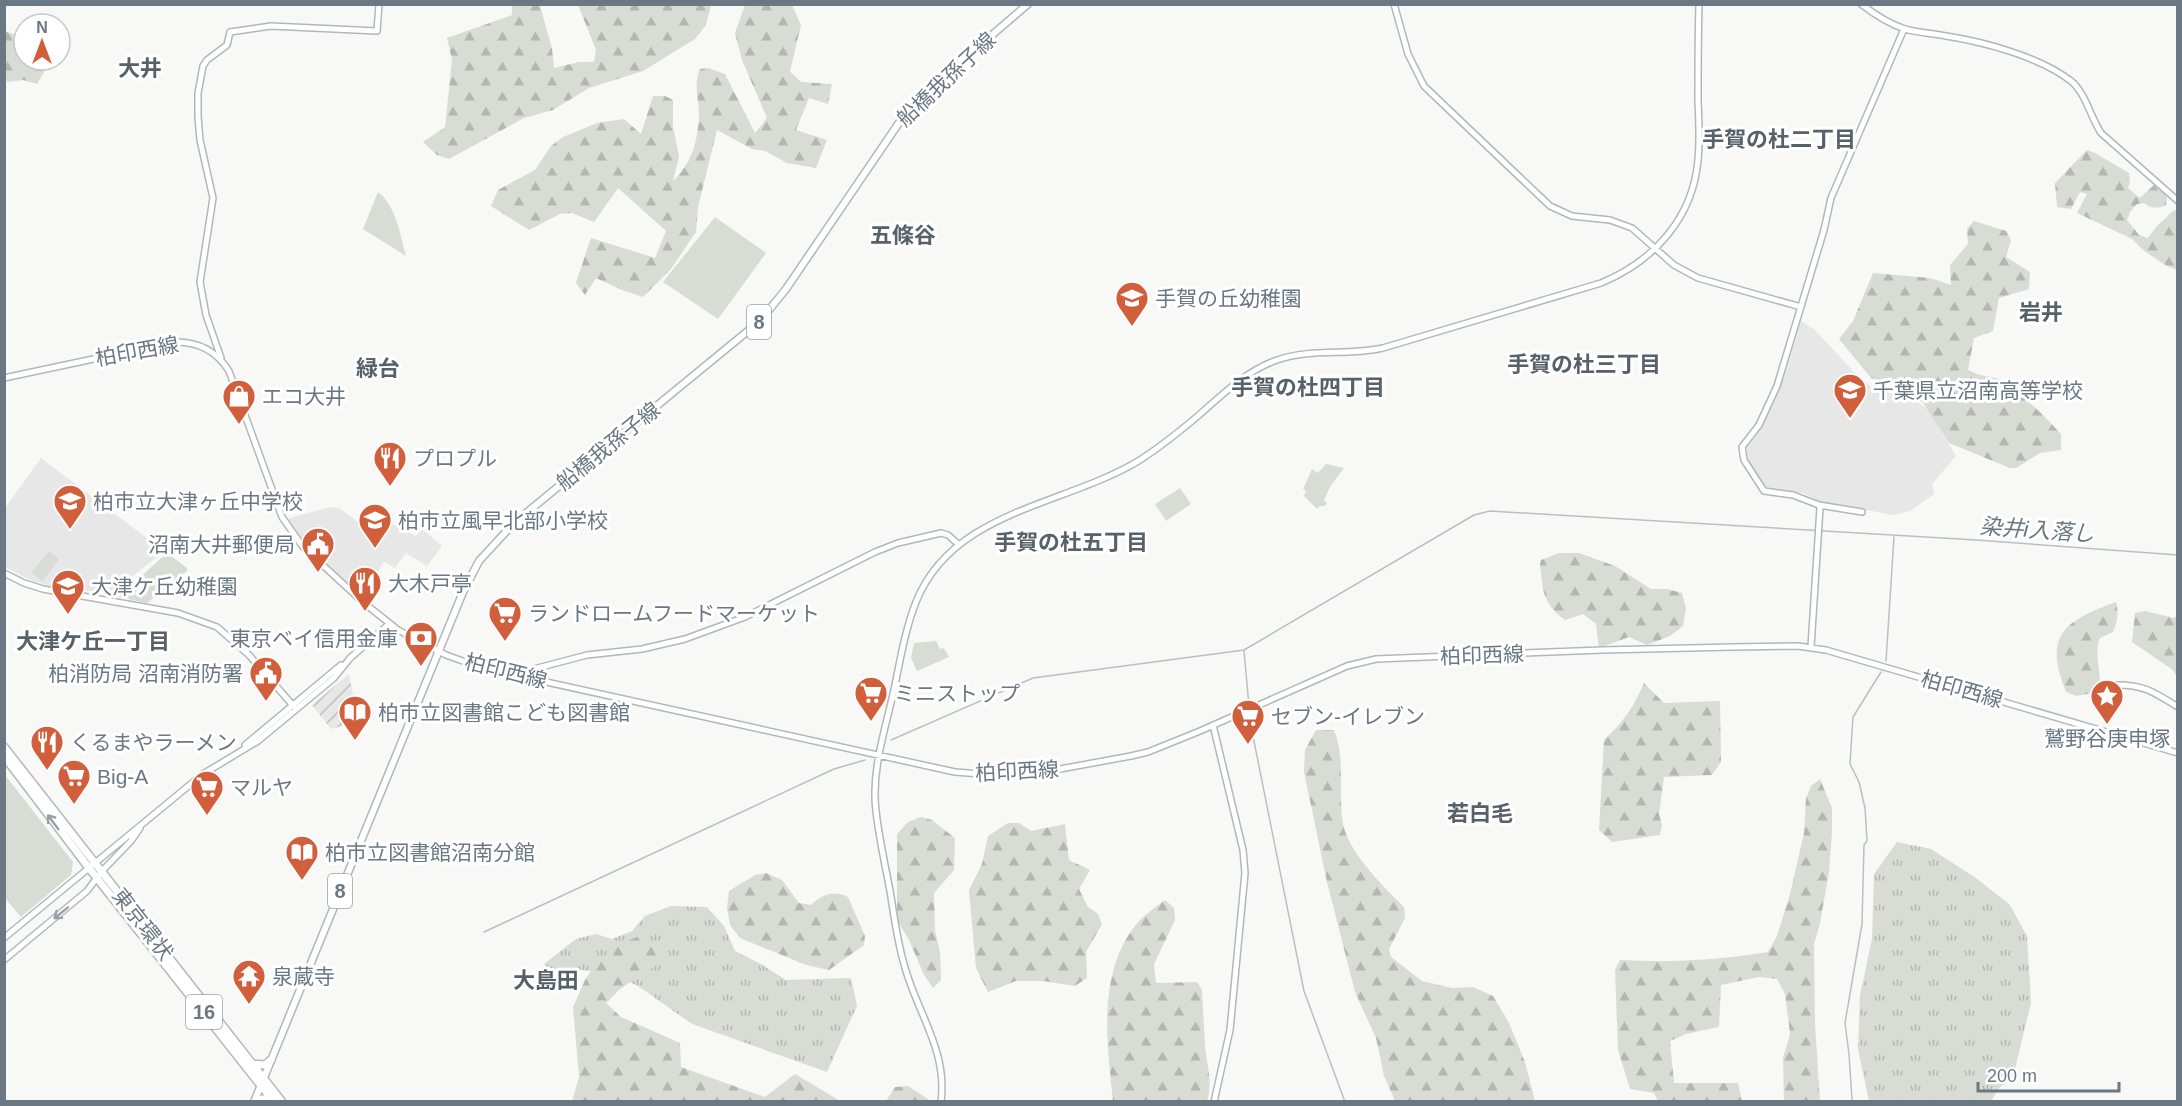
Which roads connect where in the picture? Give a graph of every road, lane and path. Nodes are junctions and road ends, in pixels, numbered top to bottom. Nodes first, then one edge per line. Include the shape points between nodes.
1 (379, 4) edge
2 (1028, 4) edge
3 (1394, 4) edge
4 (1699, 4) edge
5 (1861, 4) edge
6 (1904, 29) junction
7 (2178, 201) edge
8 (1656, 249) junction
9 (1801, 307) junction
10 (221, 359) junction
11 (4, 378) edge
12 (1819, 505) junction
13 (1862, 512) dead end
14 (958, 544) junction
15 (4, 573) edge
16 (389, 624) junction
17 (1811, 647) junction
18 (439, 652) junction
19 (518, 676) junction
20 (2114, 685) dead end
21 (294, 707) junction
22 (2178, 707) edge
23 (1213, 725) junction
24 (4, 747) edge
25 (2178, 753) edge
26 (879, 754) junction
27 (4, 756) edge
28 (142, 824) junction
29 (95, 863) junction
30 (89, 868) junction
31 (102, 871) junction
32 (97, 878) junction
33 (4, 938) edge
34 (4, 960) edge
35 (271, 1060) junction
36 (251, 1064) junction
37 (262, 1082) junction
38 (255, 1101) edge
39 (273, 1101) edge
40 (282, 1101) edge
41 (941, 1101) edge
42 (1215, 1101) edge

1 - 10 street via 377,31 271,27 230,32 226,45 204,66 198,117 213,198 200,282
2 - 18 main road, 船橋我孫子線 / 8 via 905,114 760,321 492,545 472,573
3 - 8 street via 1408,54 1425,86 1544,201 1572,216 1622,223
4 - 8 street via 1696,172 1681,216
5 - 6 street
6 - 7 street via 1996,48 2031,60 2072,82 2101,133
6 - 9 street via 1831,198
8 - 9 street via 1698,278
8 - 14 street via 1632,268 1602,283 1383,348 1303,354 1261,366 1135,463 999,520
9 - 12 street via 1777,386 1741,452 1764,491 1793,495
10 - 11 street, 柏印西線 via 196,343 173,342
10 - 16 street, 柏印西線 via 232,377 286,524 310,554
12 - 13 street
12 - 17 street
14 - 19 street via 941,533 898,543 707,632 651,647 585,656
14 - 26 street via 934,570 916,601
15 - 21 street via 44,589 178,613 216,627 245,650
16 - 18 street, 柏印西線
16 - 21 street
17 - 23 street, 柏印西線 via 1376,659 1347,666
17 - 25 street, 柏印西線
18 - 19 street, 柏印西線
18 - 35 main road, 船橋我孫子線 / 8
19 - 26 street, 柏印西線
20 - 22 street via 2145,688
21 - 28 street via 202,774
23 - 26 street, 柏印西線 via 1148,752 1033,774 968,774
23 - 42 street via 1245,873 1230,1030
24 - 29 highway, 東京環状 / 16
26 - 41 street via 876,810 898,937 909,981 938,1050
30 -> 27 highway, 東京環状 / 16
28 - 29 street
28 - 31 street
29 - 30 street
29 - 31 highway, 東京環状 / 16
30 - 32 highway, 東京環状 / 16
30 - 33 street
31 - 32 street
31 - 36 highway, 東京環状 / 16
32 -> 34 street via 87,891
32 - 37 highway, 東京環状 / 16
35 - 36 highway via 265,1065
35 - 37 main road, 船橋我孫子線 / 8
36 - 37 highway, 東京環状 / 16
37 - 38 main road, 船橋我孫子線 / 8
37 - 39 highway, 東京環状 / 16
37 - 40 highway, 東京環状 / 16
38 - 39 highway

